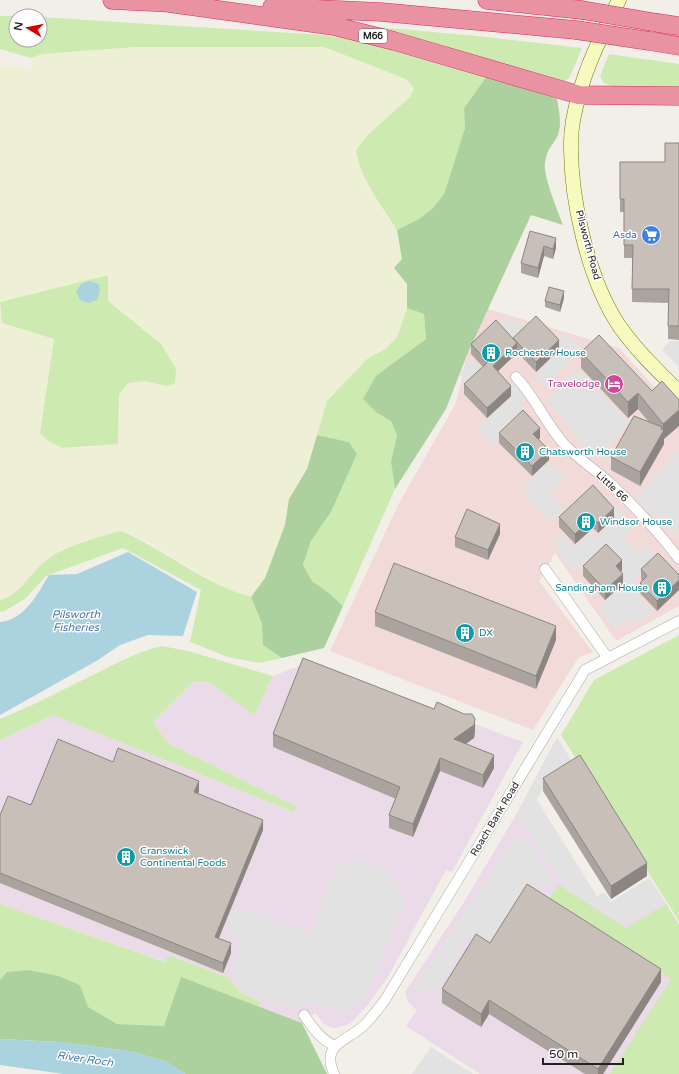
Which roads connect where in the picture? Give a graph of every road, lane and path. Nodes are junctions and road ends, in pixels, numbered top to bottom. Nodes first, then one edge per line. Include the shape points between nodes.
1 (112, 0) edge
2 (487, 0) edge
3 (619, 0) edge
4 (162, 2) junction
5 (679, 26) edge
6 (679, 46) edge
7 (579, 95) junction
8 (679, 96) edge
9 (516, 377) dead end
10 (679, 392) edge
11 (679, 559) edge
12 (545, 569) dead end
13 (679, 621) edge
14 (607, 657) junction
15 (304, 1015) dead end
16 (335, 1046) junction
17 (334, 1074) edge

1 - 4 highway, M66
2 - 5 highway, bridge via 582,10
3 - 7 street, Pilsworth Road via 591,60
4 - 6 highway, M66, bridge via 382,12 576,30
4 - 7 highway, M66 via 334,26
7 - 8 highway, M66
7 - 10 street, Pilsworth Road via 571,140 572,176 594,274 620,326 639,352
9 - 11 street, Little 66 via 528,390 564,443 620,494
12 - 14 street
13 - 14 street, Roach Bank Road
14 - 16 street, Roach Bank Road via 585,670 385,1000 363,1026
15 - 16 street via 319,1036
16 - 17 street via 330,1063

